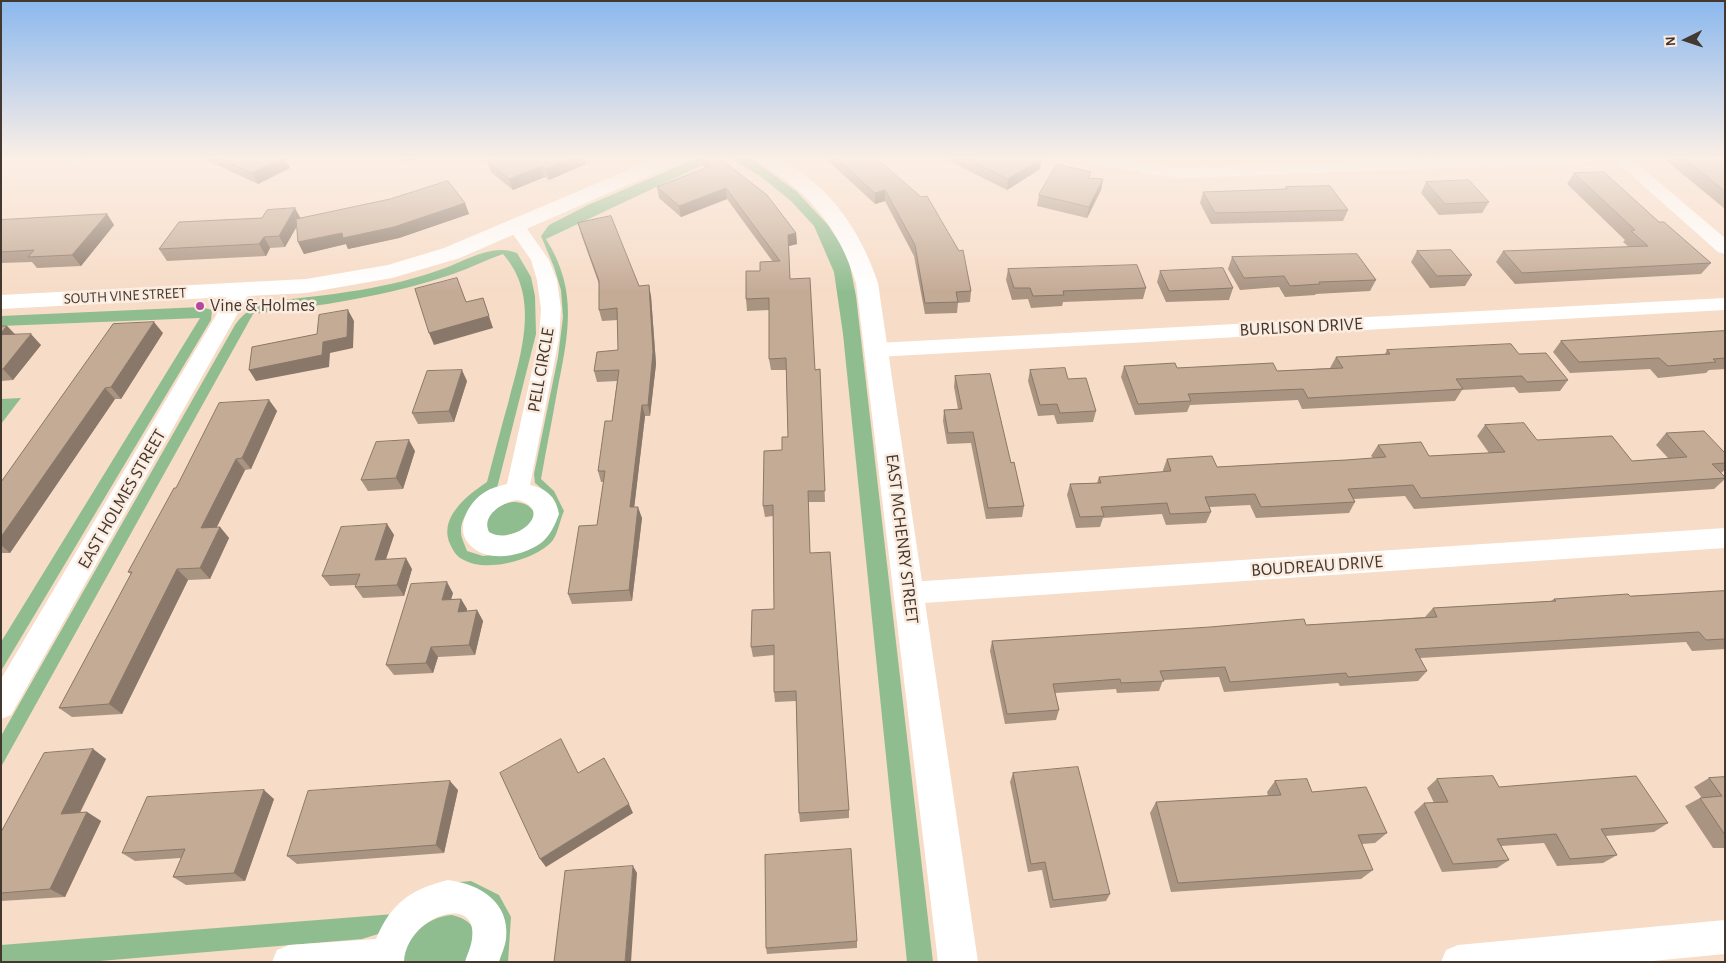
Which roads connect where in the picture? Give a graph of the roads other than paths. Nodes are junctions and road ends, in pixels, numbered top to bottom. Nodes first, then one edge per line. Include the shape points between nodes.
1 (572, 202) edge
2 (823, 202) edge
3 (1671, 202) edge
4 (517, 226) junction
5 (1725, 248) edge
6 (241, 290) junction
7 (1, 302) edge
8 (1725, 304) edge
9 (877, 350) junction
10 (517, 491) dead end
11 (1725, 538) edge
12 (909, 593) junction
13 (1, 706) edge
14 (1725, 937) edge
15 (387, 959) edge
16 (289, 962) edge
17 (482, 962) edge
18 (958, 962) edge
19 (1458, 962) edge

1 - 4 street, SOUTH VINE STREET
2 - 9 street, EAST MCHENRY STREET via 840,222 862,262
3 - 5 street
4 - 6 street, SOUTH VINE STREET via 452,253 392,271 306,286
4 - 10 street, PELL CIRCLE via 540,260 547,280 551,310 549,339
6 - 7 street, SOUTH VINE STREET
6 - 13 street, EAST HOLMES STREET
8 - 9 street, BURLISON DRIVE
9 - 12 street, EAST MCHENRY STREET
11 - 12 street, BOUDREAU DRIVE
12 - 18 street, EAST MCHENRY STREET
14 - 19 street
15 - 16 street
15 - 17 street via 392,939 415,910 446,896 461,896 483,912 488,925 488,941

